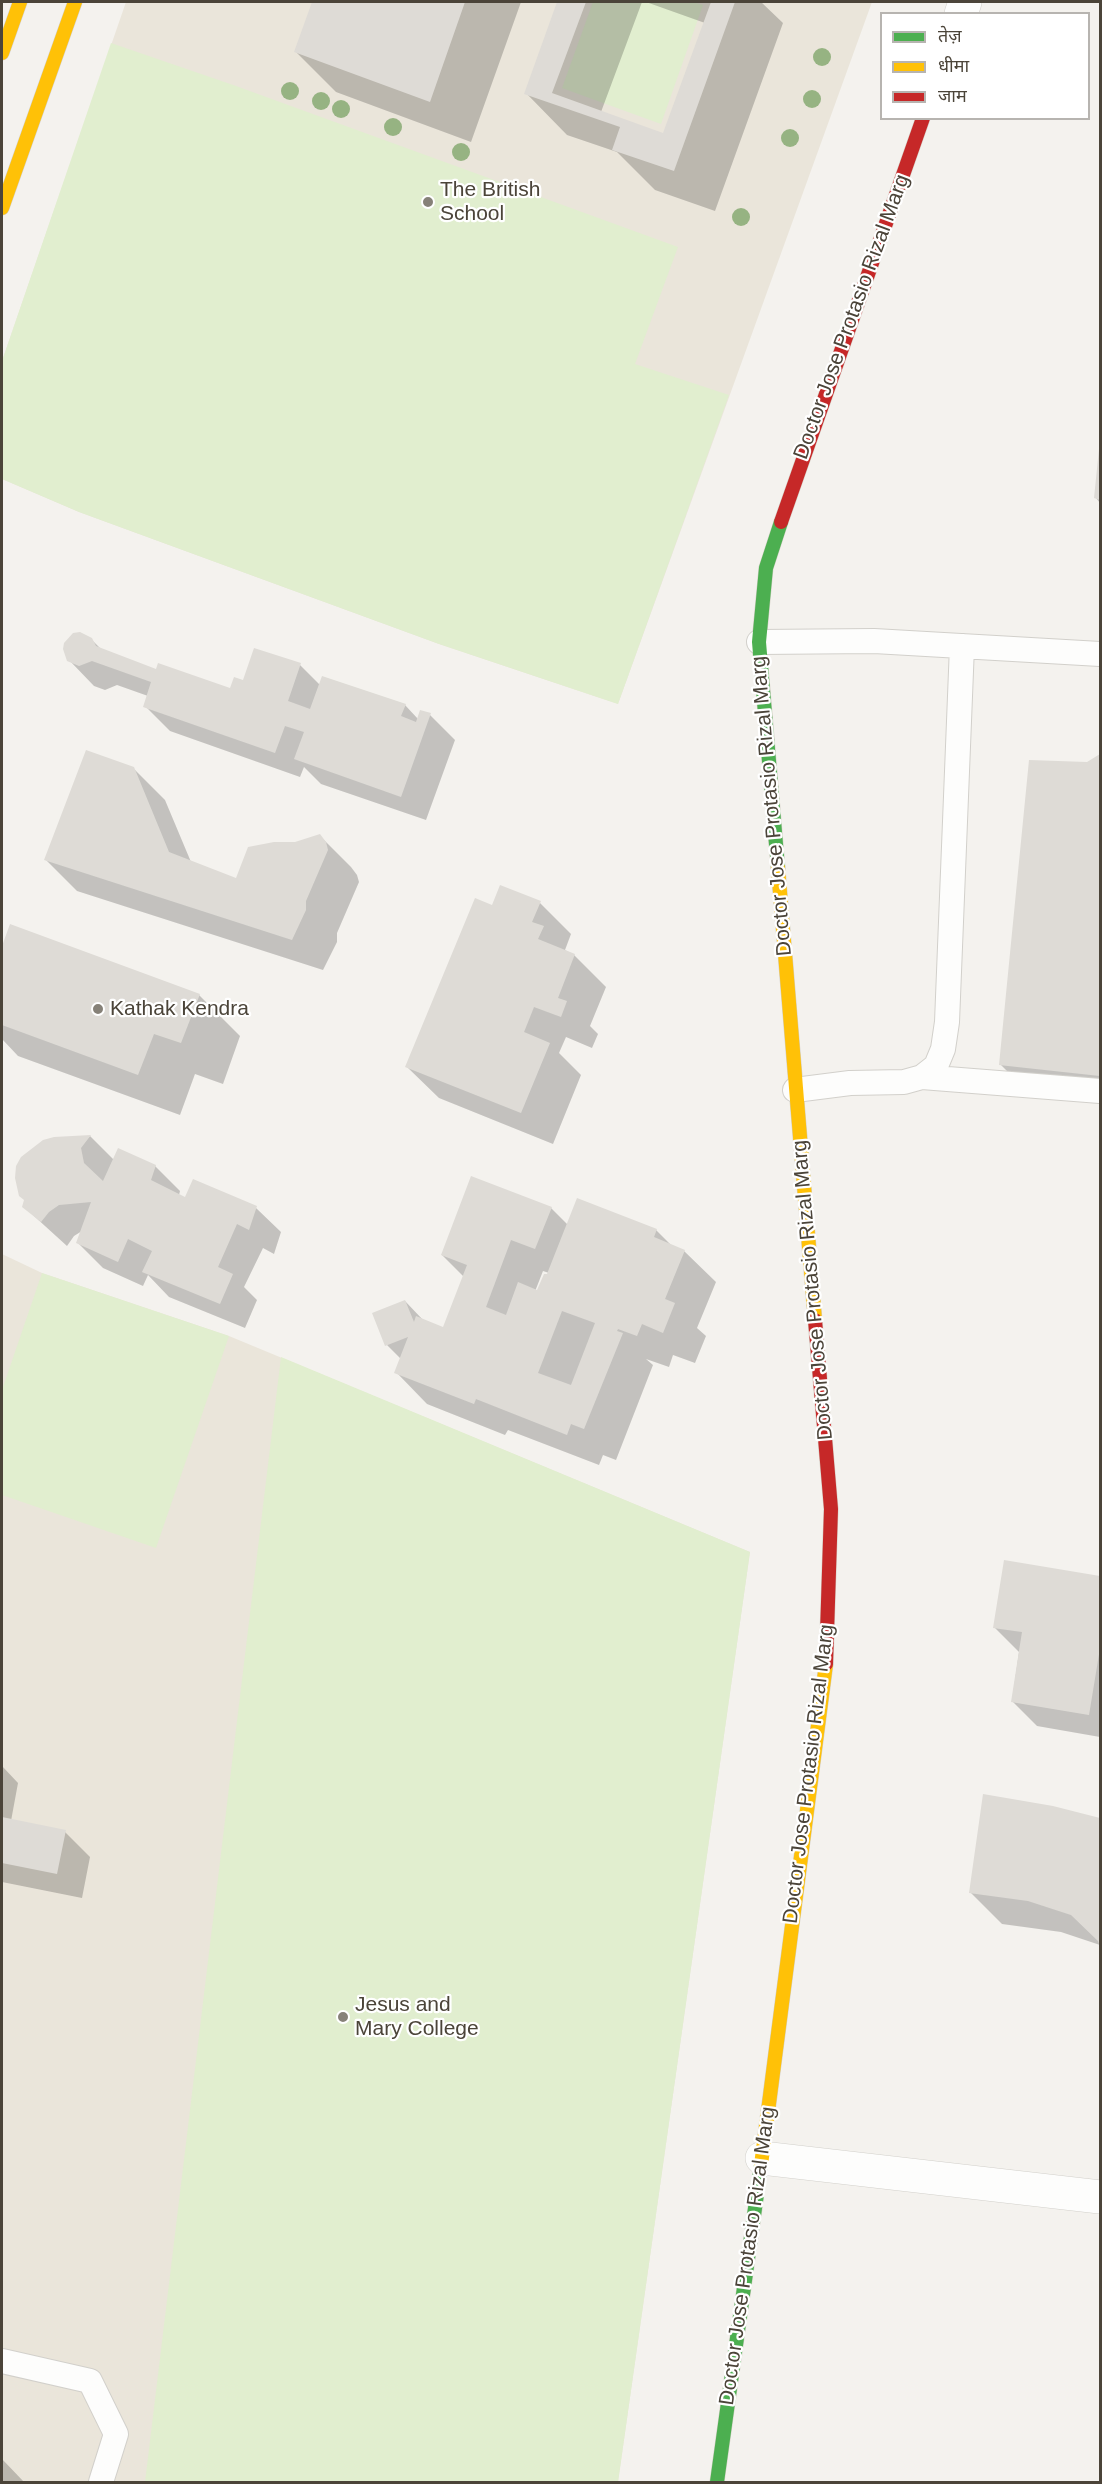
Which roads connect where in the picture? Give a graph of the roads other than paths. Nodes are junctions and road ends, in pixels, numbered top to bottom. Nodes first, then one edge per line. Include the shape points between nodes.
1 (20, 2) edge
2 (75, 2) edge
3 (2, 53) edge
4 (922, 120) edge
5 (2, 208) edge
6 (759, 642) junction
7 (962, 646) junction
8 (1101, 654) edge
9 (922, 1077) junction
10 (795, 1090) junction
11 (1101, 1091) edge
12 (762, 2158) junction
13 (1101, 2197) edge
14 (2, 2361) edge
15 (101, 2482) edge
16 (717, 2482) edge

1 - 3 street
2 - 5 street
4 - 6 street, Doctor Jose Protasio Rizal Marg via 766,568
6 - 7 lane via 874,641
6 - 10 street, Doctor Jose Protasio Rizal Marg
7 - 8 lane
7 - 9 lane via 947,1022 936,1066
9 - 10 lane via 904,1082
9 - 11 lane
10 - 12 street, Doctor Jose Protasio Rizal Marg via 831,1509 826,1655
12 - 13 street
12 - 16 street, Doctor Jose Protasio Rizal Marg
14 - 15 lane via 90,2381 116,2433

